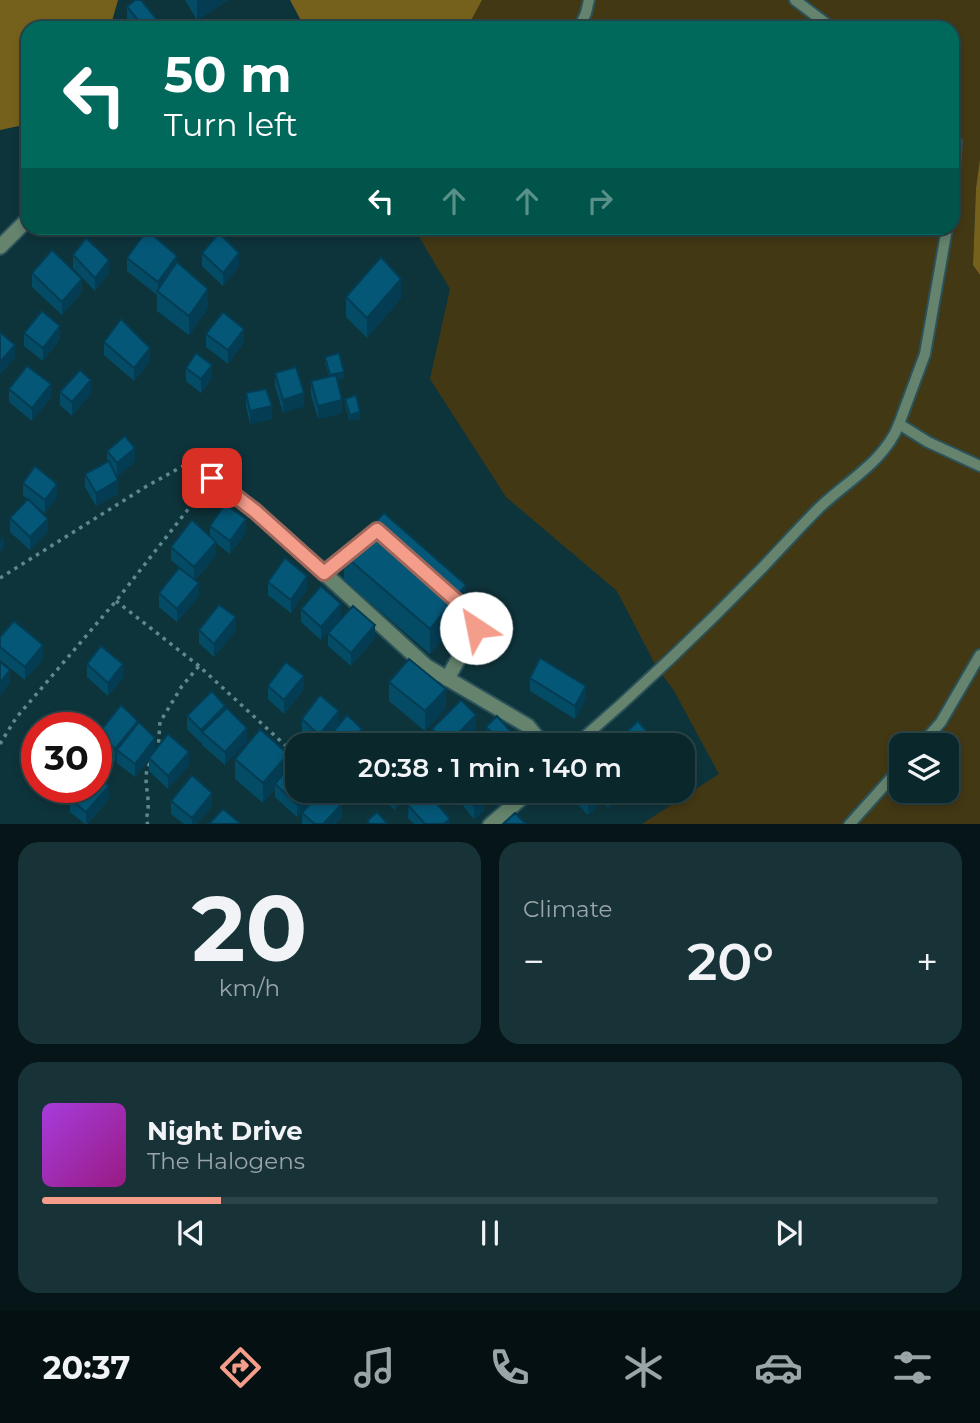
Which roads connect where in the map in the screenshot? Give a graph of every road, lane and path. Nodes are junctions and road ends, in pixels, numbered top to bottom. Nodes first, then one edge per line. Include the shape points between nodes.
1 (589, 0) edge
2 (796, 0) edge
3 (582, 21) edge
4 (823, 21) edge
5 (21, 226) edge
6 (946, 235) edge
7 (0, 247) edge
8 (899, 424) junction
9 (980, 466) edge
10 (212, 478) junction
11 (366, 538) edge
12 (324, 573) junction
13 (0, 578) edge
14 (439, 584) edge
15 (116, 601) junction
16 (980, 655) edge
17 (199, 666) junction
18 (447, 679) junction
19 (534, 733) edge
20 (589, 733) edge
21 (931, 733) edge
22 (0, 744) edge
23 (285, 745) edge
24 (889, 779) edge
25 (515, 803) edge
26 (148, 824) edge
27 (490, 824) edge
28 (849, 824) edge

1 - 3 lane
2 - 4 lane
5 - 7 street
6 - 8 lane via 925,354
8 - 9 lane
8 - 20 lane via 875,459 819,508 634,695
10 - 12 street
10 - 13 path via 210,451
10 - 15 path
11 - 12 street
12 - 18 street via 426,666
14 - 18 street via 467,610 476,628
15 - 17 path
15 - 22 path via 16,718
16 - 21 lane
17 - 23 path
17 - 26 path via 160,722 158,751 146,770
18 - 19 street
24 - 28 lane
25 - 27 street

